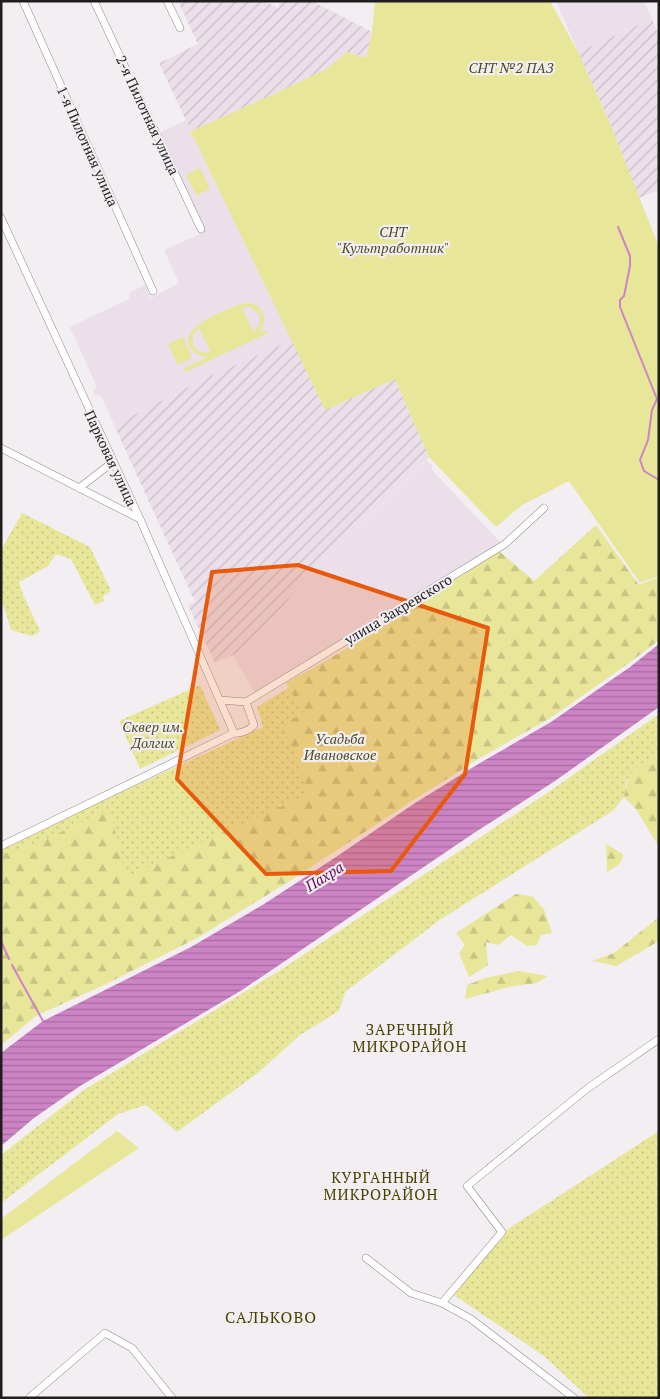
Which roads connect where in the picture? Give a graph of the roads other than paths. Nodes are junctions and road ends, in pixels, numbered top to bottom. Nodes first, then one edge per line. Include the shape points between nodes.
1 (23, 1) edge
2 (94, 1) edge
3 (167, 1) edge
4 (180, 28) dead end
5 (1, 218) edge
6 (201, 228) dead end
7 (153, 291) dead end
8 (1, 448) edge
9 (113, 462) junction
10 (79, 488) junction
11 (544, 508) dead end
12 (140, 520) junction
13 (220, 700) junction
14 (246, 702) junction
15 (234, 733) junction
16 (1, 846) edge
17 (659, 1039) edge
18 (366, 1258) dead end
19 (442, 1303) junction
20 (29, 1398) edge
21 (172, 1398) edge
22 (574, 1398) edge

1 - 7 street, 1-я Пилотная улица
2 - 6 street, 2-я Пилотная улица
3 - 4 street
5 - 9 street, Парковая улица
8 - 10 street
9 - 10 street
9 - 12 street, Парковая улица
10 - 12 street
11 - 14 street, улица Закревского via 505,544
12 - 13 street, Парковая улица
13 - 14 street
13 - 15 street, Парковая улица
14 - 15 street via 254,725
15 - 16 street
17 - 19 street via 588,1088 467,1186 502,1232
18 - 19 street via 411,1293
19 - 22 street via 490,1333
20 - 21 street via 104,1333 132,1348

